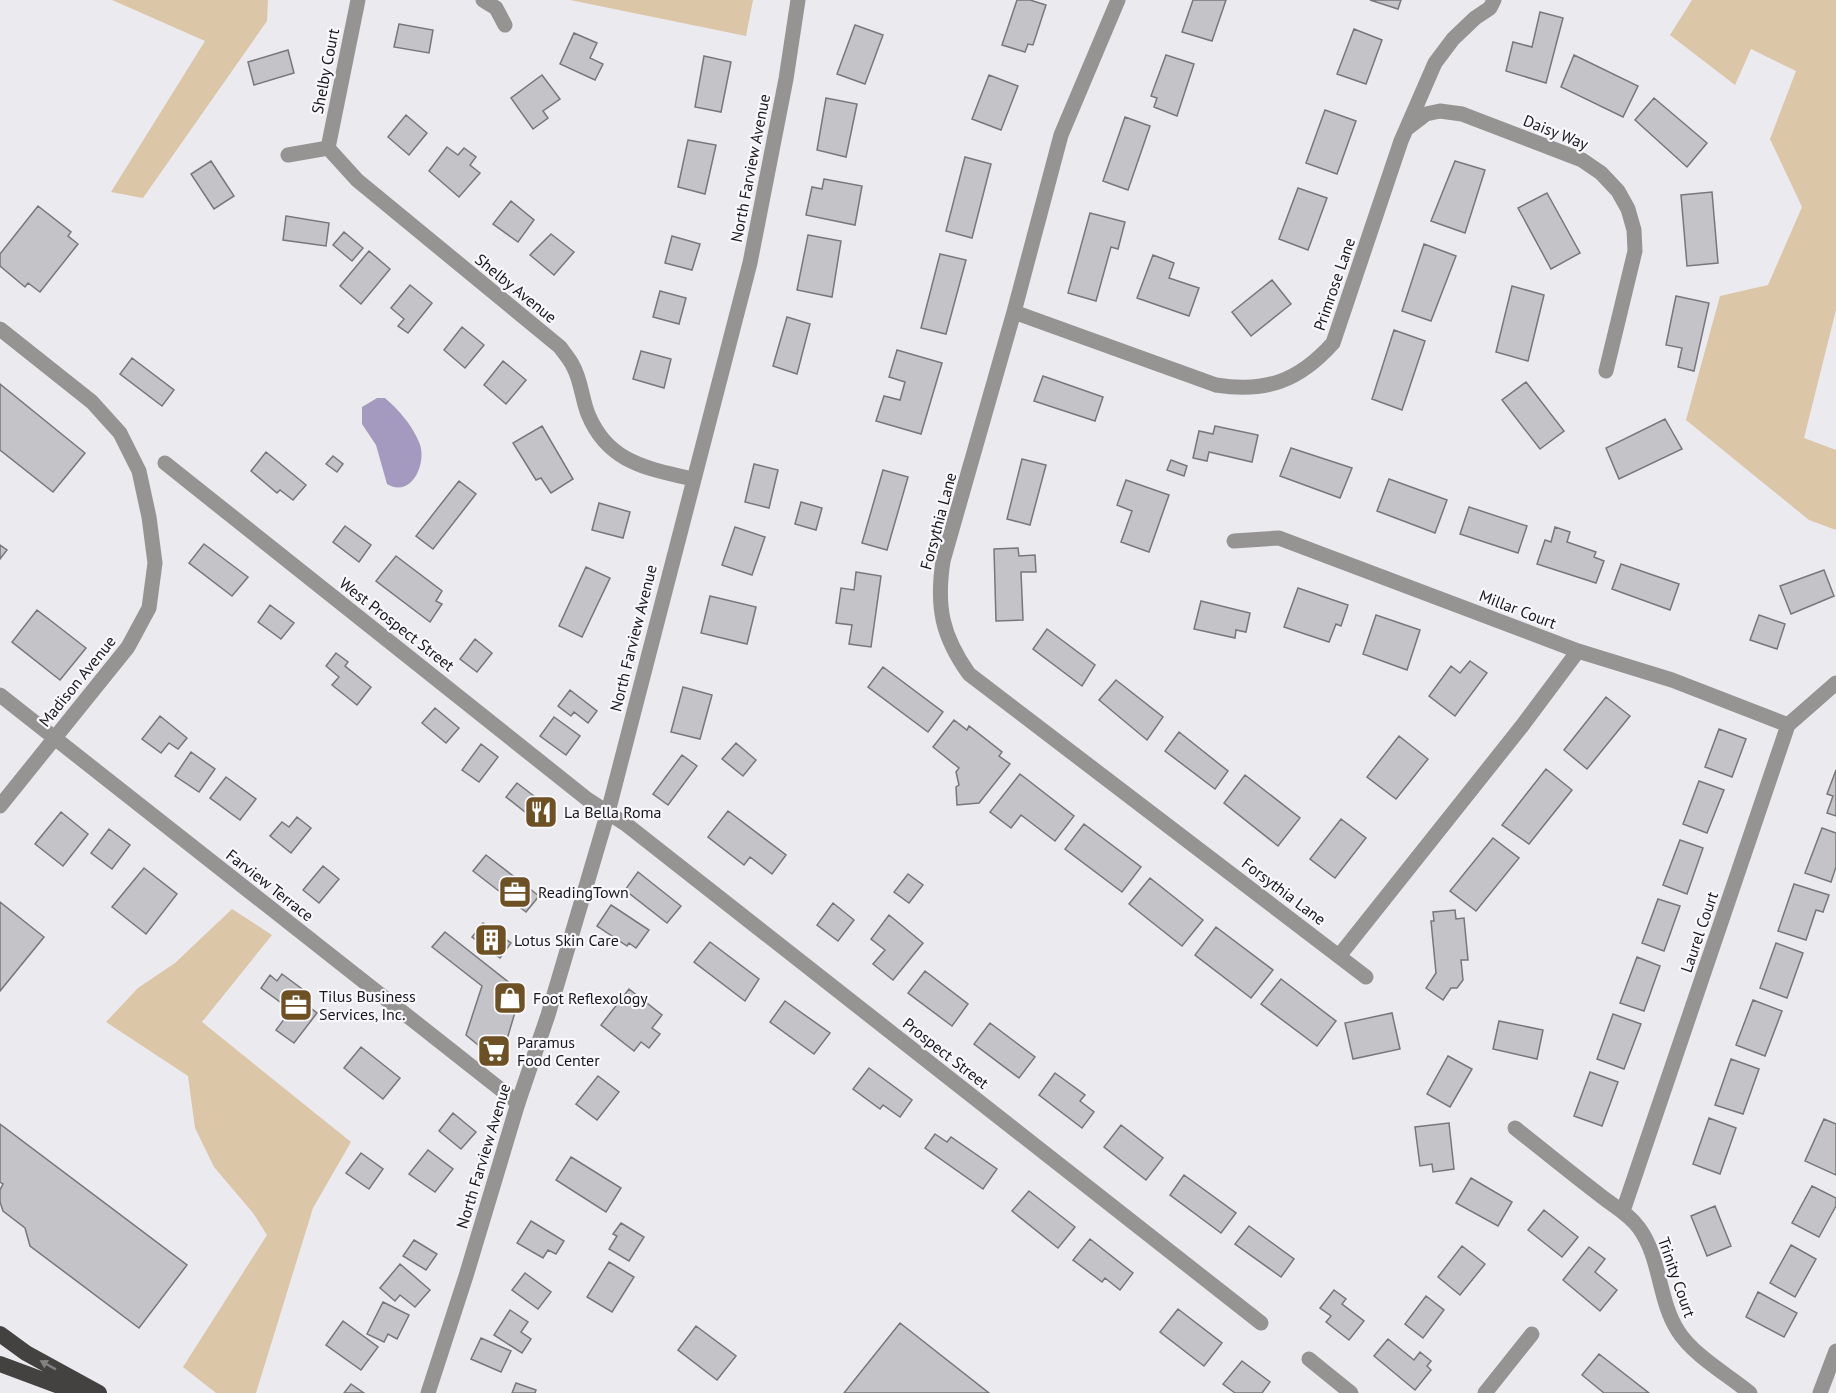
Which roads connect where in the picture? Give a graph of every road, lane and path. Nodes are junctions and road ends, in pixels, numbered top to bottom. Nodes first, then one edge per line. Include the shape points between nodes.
1 (358, 0) edge
2 (483, 0) edge
3 (798, 0) edge
4 (1118, 0) edge
5 (1494, 0) edge
6 (505, 25) dead end
7 (1404, 134) junction
8 (328, 148) junction
9 (288, 155) dead end
10 (1014, 312) junction
11 (0, 328) edge
12 (1606, 371) dead end
13 (165, 463) dead end
14 (692, 480) junction
15 (1234, 541) dead end
16 (1578, 651) junction
17 (1836, 683) edge
18 (0, 695) edge
19 (1788, 725) junction
20 (54, 738) junction
21 (0, 806) edge
22 (608, 812) junction
23 (1339, 956) junction
24 (1366, 977) dead end
25 (518, 1103) junction
26 (1515, 1128) dead end
27 (1623, 1211) junction
28 (1261, 1323) dead end
29 (0, 1334) edge
30 (1532, 1334) dead end
31 (1836, 1351) edge
32 (1309, 1359) dead end
33 (0, 1364) edge
34 (78, 1393) edge
35 (99, 1393) edge
36 (428, 1393) edge
37 (1351, 1393) edge
38 (1485, 1393) edge
39 (1750, 1393) edge
40 (1820, 1393) edge

1 - 8 street, Shelby Court
2 - 6 street via 496,8
3 - 14 street, North Farview Avenue via 750,263
4 - 10 street, Forsythia Lane via 1061,135
5 - 7 street, Primrose Lane via 1490,8 1453,39 1435,63
7 - 10 street, Primrose Lane via 1333,343 1301,373 1259,387 1216,385
7 - 12 street, Daisy Way via 1425,114 1452,111 1582,160 1601,172 1618,191 1634,230 1635,251
8 - 9 street
8 - 14 street, Shelby Avenue via 357,180 560,347 574,367 589,416 620,456
10 - 23 street, Forsythia Lane via 943,561 940,606 955,655 969,674
11 - 20 street, Madison Avenue via 92,402 120,434 139,471 150,517 155,563 149,608 128,647
13 - 22 street, West Prospect Street
14 - 22 street, North Farview Avenue
15 - 16 street, Millar Court via 1279,538
16 - 19 street, Millar Court via 1672,680
16 - 23 street
17 - 19 street
18 - 20 street, Farview Terrace
19 - 27 street, Laurel Court
20 - 21 street, Madison Avenue
20 - 25 street, Farview Terrace
22 - 25 street, North Farview Avenue
22 - 28 street, Prospect Street
23 - 24 street, Forsythia Lane
25 - 36 street, North Farview Avenue
26 - 27 street, Trinity Court
27 - 39 street, Trinity Court via 1649,1246 1677,1331 1690,1346
35 -> 29 highway via 26,1353
30 - 38 street
31 - 40 street
32 - 37 street
33 - 34 highway

